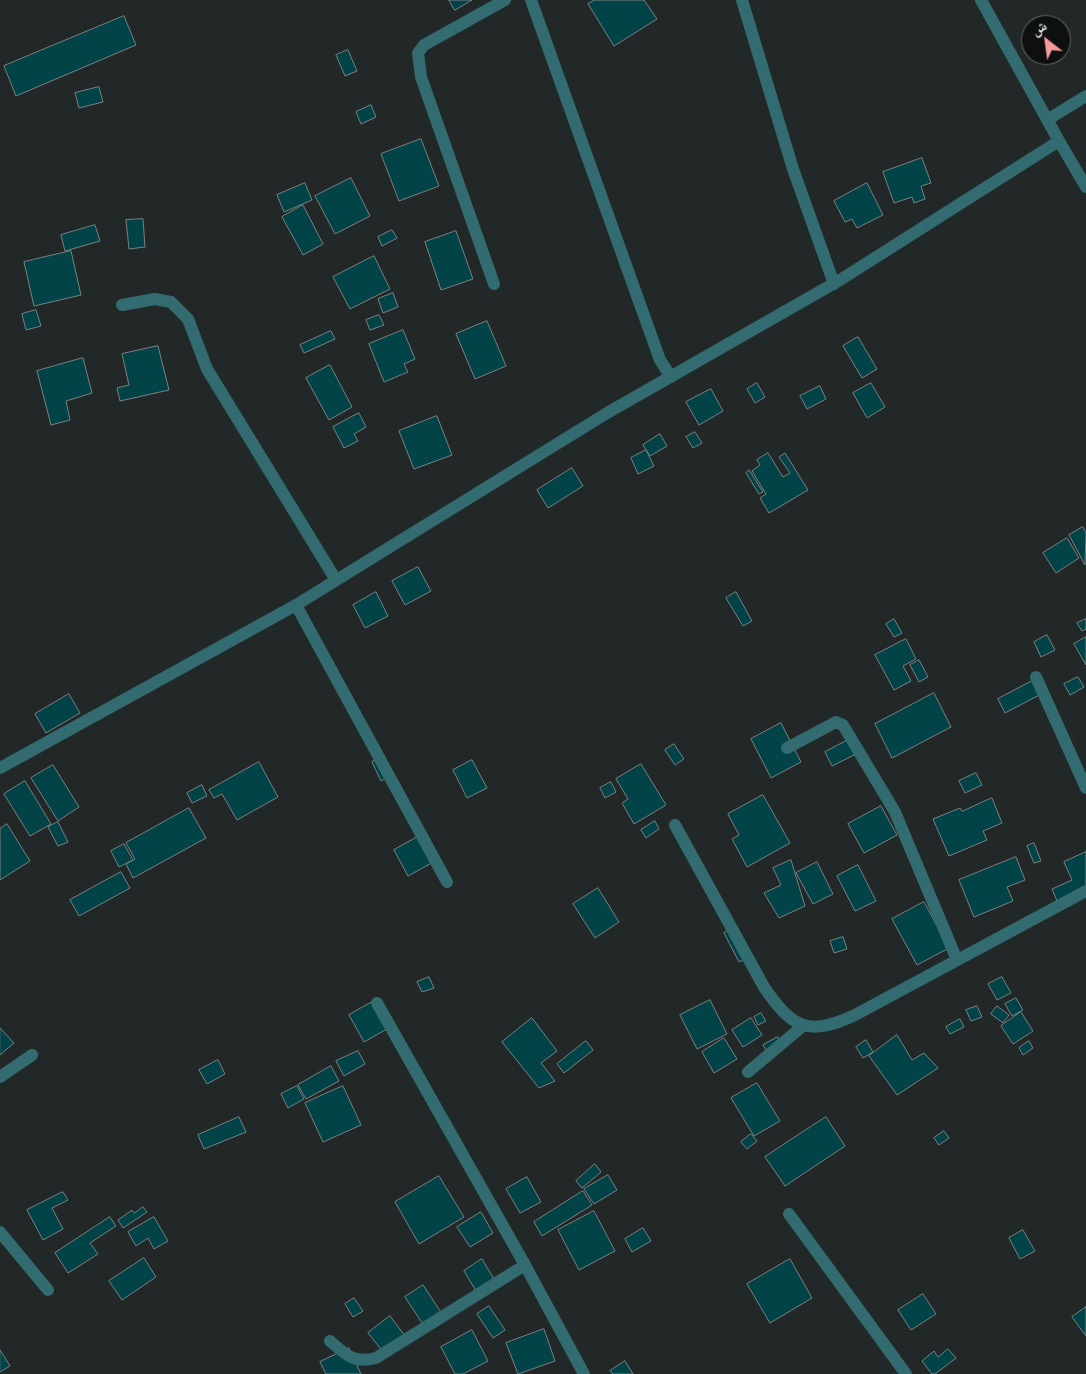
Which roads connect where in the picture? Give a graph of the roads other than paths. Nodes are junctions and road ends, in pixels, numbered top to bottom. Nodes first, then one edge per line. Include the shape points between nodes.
1 (505, 0) edge
2 (531, 0) edge
3 (742, 0) edge
4 (981, 0) edge
5 (1086, 96) edge
6 (1047, 120) junction
7 (1059, 141) junction
8 (1086, 187) edge
9 (494, 284) dead end
10 (834, 284) junction
11 (122, 305) dead end
12 (671, 377) junction
13 (336, 580) junction
14 (296, 605) junction
15 (1036, 677) dead end
16 (787, 748) dead end
17 (0, 768) edge
18 (1086, 788) edge
19 (675, 825) dead end
20 (447, 882) dead end
21 (1086, 890) edge
22 (957, 960) junction
23 (376, 1003) dead end
24 (804, 1025) junction
25 (32, 1055) dead end
26 (748, 1072) dead end
27 (0, 1077) edge
28 (789, 1214) dead end
29 (0, 1232) edge
30 (525, 1265) junction
31 (48, 1290) dead end
32 (330, 1341) dead end
33 (584, 1374) edge
34 (906, 1374) edge

1 - 9 street via 424,45 418,53 420,77
2 - 12 street via 660,360
3 - 10 street via 793,169
4 - 6 street
5 - 6 street
6 - 7 street
7 - 8 street
7 - 10 street
10 - 12 street
11 - 13 street via 155,298 171,302 188,319 207,369
12 - 13 street
13 - 14 street
14 - 17 street
14 - 20 street
15 - 18 street
16 - 22 street via 836,722 843,725 895,812
19 - 24 street via 764,987 779,1009 793,1021
21 - 22 street
22 - 24 street via 838,1023 818,1028
23 - 30 street
24 - 26 street
25 - 27 street
28 - 34 street
29 - 31 street
30 - 32 street via 376,1358 355,1360
30 - 33 street

